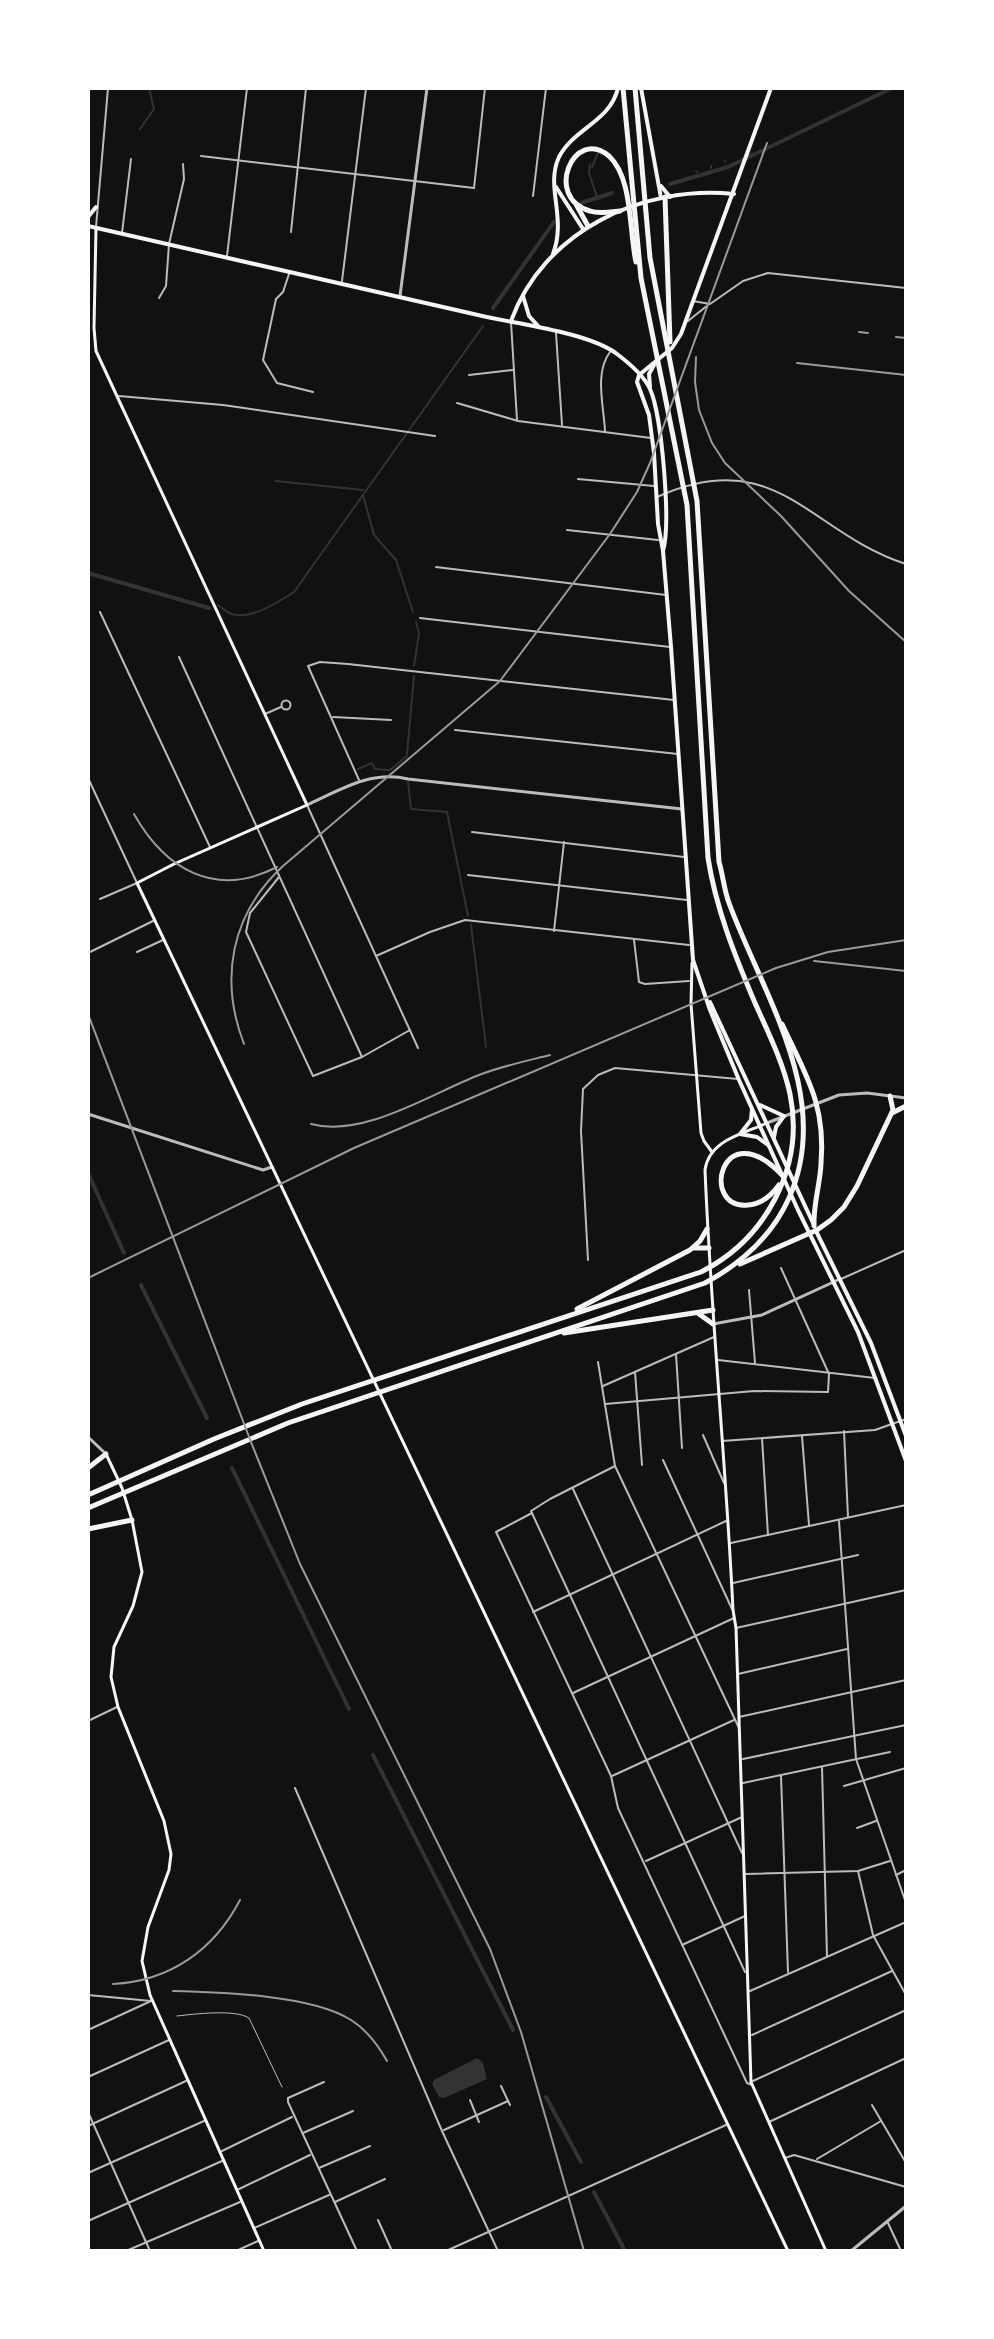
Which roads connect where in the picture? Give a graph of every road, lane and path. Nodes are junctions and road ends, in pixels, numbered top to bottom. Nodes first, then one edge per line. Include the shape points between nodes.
1 (108, 88) edge
2 (247, 88) edge
3 (306, 88) edge
4 (366, 88) edge
5 (427, 88) edge
6 (485, 88) edge
7 (546, 88) edge
8 (565, 88) edge
9 (576, 88) edge
10 (621, 88) edge
11 (635, 88) edge
12 (641, 88) edge
13 (771, 88) edge
14 (201, 156) dead end
15 (131, 159) dead end
16 (238, 161) junction
17 (183, 164) dead end
18 (297, 167) junction
19 (356, 176) junction
20 (554, 181) junction
21 (416, 182) junction
22 (629, 191) junction
23 (734, 194) junction
24 (533, 196) dead end
25 (572, 197) junction
26 (666, 198) junction
27 (96, 207) junction
28 (620, 211) junction
29 (88, 217) edge
30 (88, 226) edge
31 (586, 227) junction
32 (96, 228) junction
33 (291, 232) dead end
34 (122, 234) junction
35 (169, 244) junction
36 (553, 254) junction
37 (227, 257) junction
38 (290, 271) junction
39 (341, 283) junction
40 (906, 288) edge
41 (523, 295) junction
42 (400, 296) junction
43 (159, 298) dead end
44 (693, 301) junction
45 (708, 304) junction
46 (511, 321) junction
47 (685, 325) junction
48 (667, 327) junction
49 (541, 329) junction
50 (556, 333) junction
51 (611, 350) junction
52 (656, 362) junction
53 (514, 370) junction
54 (469, 375) dead end
55 (639, 375) junction
56 (650, 389) junction
57 (313, 392) dead end
58 (117, 396) junction
59 (457, 403) dead end
60 (518, 421) junction
61 (562, 427) junction
62 (605, 432) junction
63 (435, 436) dead end
64 (652, 438) junction
65 (578, 479) dead end
66 (655, 486) junction
67 (665, 494) junction
68 (656, 498) junction
69 (567, 530) dead end
70 (660, 540) junction
71 (663, 551) junction
72 (906, 564) edge
73 (436, 567) dead end
74 (667, 595) junction
75 (100, 612) dead end
76 (420, 618) dead end
77 (671, 647) junction
78 (179, 657) dead end
79 (675, 700) junction
80 (282, 706) dead end
81 (265, 714) junction
82 (331, 717) junction
83 (391, 720) dead end
84 (455, 730) dead end
85 (679, 754) junction
86 (88, 778) edge
87 (359, 781) junction
88 (307, 805) junction
89 (682, 809) junction
90 (258, 827) junction
91 (472, 832) dead end
92 (564, 841) junction
93 (210, 848) junction
94 (686, 857) junction
95 (468, 875) dead end
96 (280, 876) junction
97 (137, 883) junction
98 (560, 886) junction
99 (100, 899) dead end
100 (688, 900) junction
101 (154, 920) junction
102 (554, 932) junction
103 (164, 939) junction
104 (634, 940) junction
105 (691, 946) junction
106 (137, 952) dead end
107 (88, 953) edge
108 (376, 956) junction
109 (693, 960) junction
110 (690, 981) junction
111 (764, 988) junction
112 (706, 997) junction
113 (410, 1030) junction
114 (418, 1048) dead end
115 (362, 1057) junction
116 (697, 1077) junction
117 (739, 1080) junction
118 (890, 1096) junction
119 (906, 1098) edge
120 (758, 1104) junction
121 (906, 1106) edge
122 (752, 1109) junction
123 (88, 1114) edge
124 (784, 1116) junction
125 (889, 1117) junction
126 (767, 1123) junction
127 (760, 1126) junction
128 (740, 1134) junction
129 (774, 1140) junction
130 (769, 1147) junction
131 (712, 1152) junction
132 (272, 1167) junction
133 (782, 1178) junction
134 (778, 1189) junction
135 (814, 1226) junction
136 (707, 1229) junction
137 (709, 1248) junction
138 (690, 1250) junction
139 (906, 1250) edge
140 (588, 1260) dead end
141 (731, 1268) junction
142 (781, 1268) dead end
143 (840, 1279) junction
144 (834, 1282) junction
145 (749, 1290) dead end
146 (795, 1299) junction
147 (713, 1310) junction
148 (694, 1313) junction
149 (560, 1317) junction
150 (752, 1318) junction
151 (713, 1324) junction
152 (555, 1334) junction
153 (714, 1337) junction
154 (676, 1353) junction
155 (717, 1360) junction
156 (598, 1362) dead end
157 (755, 1364) junction
158 (635, 1372) junction
159 (829, 1374) junction
160 (876, 1378) junction
161 (602, 1386) junction
162 (720, 1394) junction
163 (679, 1398) junction
164 (638, 1402) junction
165 (604, 1404) junction
166 (903, 1420) edge
167 (892, 1425) junction
168 (844, 1431) junction
169 (703, 1435) dead end
170 (802, 1435) junction
171 (906, 1436) edge
172 (88, 1437) edge
173 (762, 1437) junction
174 (721, 1441) junction
175 (682, 1448) dead end
176 (106, 1454) junction
177 (663, 1460) dead end
178 (906, 1461) edge
179 (642, 1465) dead end
180 (615, 1466) junction
181 (88, 1468) edge
182 (724, 1484) junction
183 (572, 1488) junction
184 (88, 1495) edge
185 (906, 1505) edge
186 (88, 1508) edge
187 (531, 1512) junction
188 (848, 1518) junction
189 (132, 1520) junction
190 (727, 1521) junction
191 (839, 1521) junction
192 (809, 1526) junction
193 (88, 1529) edge
194 (697, 1535) junction
195 (768, 1535) junction
196 (730, 1544) junction
197 (656, 1554) junction
198 (858, 1555) dead end
199 (843, 1558) junction
200 (611, 1574) junction
201 (732, 1583) junction
202 (906, 1590) edge
203 (570, 1595) junction
204 (845, 1605) junction
205 (733, 1610) junction
206 (533, 1612) junction
207 (735, 1618) junction
208 (736, 1628) junction
209 (694, 1637) junction
210 (849, 1648) junction
211 (651, 1657) junction
212 (738, 1674) junction
213 (608, 1677) junction
214 (906, 1680) edge
215 (851, 1693) junction
216 (571, 1694) junction
217 (118, 1707) junction
218 (741, 1717) junction
219 (734, 1720) junction
220 (88, 1721) edge
221 (906, 1725) edge
222 (741, 1733) junction
223 (854, 1736) junction
224 (690, 1740) junction
225 (890, 1752) dead end
226 (742, 1759) junction
227 (856, 1759) junction
228 (646, 1760) junction
229 (822, 1767) junction
230 (905, 1770) edge
231 (611, 1776) junction
232 (781, 1776) junction
233 (864, 1782) junction
234 (743, 1783) junction
235 (844, 1786) dead end
236 (295, 1788) dead end
237 (743, 1816) junction
238 (877, 1821) junction
239 (728, 1823) junction
240 (857, 1828) dead end
241 (685, 1843) junction
242 (744, 1858) junction
243 (891, 1861) junction
244 (644, 1862) junction
245 (906, 1870) edge
246 (826, 1871) junction
247 (858, 1871) junction
248 (745, 1874) junction
249 (787, 1874) junction
250 (896, 1875) junction
251 (906, 1903) edge
252 (746, 1916) junction
253 (906, 1922) edge
254 (724, 1926) junction
255 (873, 1935) junction
256 (682, 1945) junction
257 (827, 1956) junction
258 (892, 1971) junction
259 (788, 1972) junction
260 (748, 1977) junction
261 (748, 1992) junction
262 (88, 1995) edge
263 (906, 1995) edge
264 (152, 2001) junction
265 (906, 2010) edge
266 (177, 2016) dead end
267 (88, 2030) edge
268 (751, 2036) junction
269 (170, 2040) junction
270 (906, 2058) edge
271 (88, 2077) edge
272 (187, 2080) junction
273 (324, 2082) dead end
274 (752, 2084) junction
275 (501, 2086) dead end
276 (282, 2087) dead end
277 (470, 2100) dead end
278 (872, 2105) dead end
279 (353, 2111) dead end
280 (88, 2112) edge
281 (477, 2115) junction
282 (293, 2116) junction
283 (205, 2121) junction
284 (881, 2121) junction
285 (479, 2122) dead end
286 (768, 2122) junction
287 (93, 2124) junction
288 (728, 2124) junction
289 (88, 2126) edge
290 (442, 2131) junction
291 (302, 2133) junction
292 (370, 2146) dead end
293 (219, 2152) junction
294 (311, 2155) junction
295 (785, 2158) junction
296 (814, 2160) junction
297 (223, 2161) junction
298 (111, 2163) junction
299 (906, 2163) edge
300 (318, 2168) junction
301 (88, 2173) edge
302 (385, 2179) dead end
303 (906, 2187) edge
304 (236, 2190) junction
305 (330, 2195) junction
306 (241, 2202) junction
307 (333, 2202) junction
308 (129, 2203) junction
309 (906, 2206) edge
310 (378, 2220) dead end
311 (88, 2221) edge
312 (888, 2221) junction
313 (254, 2229) junction
314 (489, 2233) junction
315 (259, 2240) junction
316 (146, 2242) junction
317 (126, 2251) edge
318 (150, 2251) edge
319 (236, 2251) edge
320 (264, 2251) edge
321 (357, 2251) edge
322 (392, 2251) edge
323 (446, 2251) edge
324 (498, 2251) edge
325 (788, 2251) edge
326 (826, 2251) edge
327 (851, 2251) edge
328 (901, 2251) edge

1 - 27 street
2 - 16 street
3 - 18 street
4 - 19 street
5 - 21 street
6 - 21 street via 474,188
7 - 24 street
8 - 9 street
10 - 20 main road via 608,111 562,151
10 - 22 highway
11 - 48 highway via 646,224
12 - 26 main road
13 - 23 main road
14 - 16 street
15 - 34 street
16 - 18 street
16 - 37 street
17 - 35 street
18 - 19 street
18 - 33 street
19 - 21 street
19 - 39 street
20 - 31 main road via 563,201
20 - 36 main road via 559,229
21 - 42 street
22 - 25 highway via 610,157 587,150 567,169
22 - 133 highway via 641,278 687,505 708,858 720,913 789,1093 793,1125
23 - 26 main road
23 - 44 main road
25 - 28 highway via 594,212
25 - 31 highway
26 - 28 main road
26 - 48 highway
27 - 29 main road
27 - 32 street
28 - 31 main road
30 - 32 main road
31 - 36 main road
32 - 34 main road
32 - 58 main road via 96,351
34 - 35 main road
35 - 37 main road
35 - 43 street via 166,286
36 - 41 main road
37 - 38 main road
38 - 39 main road
38 - 57 street via 271,315 263,360 277,383
39 - 42 main road
40 - 45 street via 768,273 743,281
41 - 46 main road
41 - 49 main road via 529,316
42 - 46 main road
44 - 45 street
44 - 47 main road
45 - 47 street
46 - 49 main road
46 - 53 street
47 - 52 main road
48 - 111 highway via 697,501 719,862 728,900
49 - 50 main road
50 - 51 main road
50 - 61 street
51 - 55 main road
51 - 62 street via 601,376
52 - 55 main road
52 - 56 main road via 649,374
53 - 54 street
53 - 60 street
55 - 56 main road
55 - 64 main road
56 - 67 main road via 658,413
58 - 63 street via 223,405
58 - 81 main road
59 - 60 street
60 - 61 street
61 - 62 street
62 - 64 street
64 - 66 main road
65 - 66 street
66 - 68 main road
67 - 68 street
67 - 71 main road
67 - 72 street via 709,480 755,485 793,499 871,549
68 - 70 main road
69 - 70 street
70 - 71 main road
71 - 74 main road
73 - 74 street
74 - 77 main road
75 - 93 street
76 - 77 street
77 - 79 main road
78 - 90 street
79 - 82 street via 320,662 308,666
79 - 85 main road
80 - 81 street
81 - 88 main road
82 - 83 street
82 - 87 street
84 - 85 street
85 - 89 main road
86 - 97 street
87 - 88 street
87 - 89 street via 391,774
88 - 90 main road
88 - 108 street
89 - 94 main road
90 - 93 main road
90 - 96 street
91 - 92 street
92 - 94 street
92 - 98 street
93 - 97 main road
94 - 100 main road
95 - 98 street
96 - 115 street
96 - 115 street via 250,913 246,932 315,1077
97 - 99 street
97 - 101 main road
98 - 100 street
98 - 102 street
100 - 105 main road
101 - 103 main road
101 - 107 street
102 - 104 street
102 - 108 street via 465,920
103 - 106 street
103 - 132 main road
104 - 105 street
104 - 110 street via 639,982
105 - 109 main road
108 - 113 street
109 - 110 main road
109 - 112 main road
110 - 116 main road
111 - 135 highway via 820,1112
111 - 141 highway via 802,1094 801,1164 781,1214
112 - 117 main road
112 - 120 main road
113 - 114 street
113 - 115 street
116 - 117 street
116 - 131 main road via 701,1133
116 - 140 street via 615,1068 583,1089
117 - 122 main road
118 - 119 street
118 - 124 street via 839,1095
118 - 125 highway
120 - 124 main road
120 - 126 main road
121 - 125 highway
122 - 127 main road
122 - 128 main road
123 - 132 street via 263,1170
124 - 126 street
124 - 129 main road
125 - 141 highway via 857,1186 831,1220
126 - 127 main road
126 - 129 main road
127 - 128 main road
127 - 130 main road
128 - 130 main road via 757,1137
128 - 131 main road
129 - 135 main road
130 - 133 main road
131 - 136 main road via 705,1170
132 - 288 main road
133 - 134 highway
133 - 134 highway via 762,1157 746,1153 728,1161 721,1173 724,1193 741,1206 764,1200
133 - 144 main road
134 - 149 highway via 754,1232 697,1274
135 - 143 main road
136 - 137 main road
136 - 138 highway
137 - 138 highway
137 - 147 main road
138 - 149 highway
139 - 143 street
141 - 152 highway via 695,1287
142 - 146 street
143 - 144 street
143 - 166 main road
144 - 146 street
144 - 160 main road
145 - 150 street
146 - 150 street
146 - 159 street
147 - 148 highway
147 - 151 main road
148 - 151 highway
148 - 152 highway
149 - 184 highway via 258,1422
150 - 151 street
150 - 157 street
151 - 153 main road
152 - 186 highway via 262,1432
153 - 154 street
153 - 155 main road
154 - 158 street
154 - 163 street
155 - 157 street
155 - 162 main road
156 - 161 street
157 - 159 street
158 - 161 street
158 - 164 street
159 - 160 street
159 - 162 street via 828,1392
160 - 167 main road
161 - 165 street
162 - 163 street
162 - 174 main road
163 - 164 street
163 - 175 street
164 - 165 street
164 - 179 street
165 - 180 street
166 - 167 street
166 - 171 main road
167 - 168 street
167 - 178 main road
168 - 170 street
168 - 188 street
169 - 182 street
170 - 173 street
170 - 192 street
172 - 176 street
173 - 174 street
173 - 195 street
174 - 182 main road
176 - 181 highway
176 - 189 main road
177 - 194 street
180 - 183 street
180 - 197 street
182 - 190 main road
183 - 187 street
183 - 200 street
185 - 188 street
187 - 203 street
187 - 206 street via 497,1530
188 - 191 street
189 - 193 highway
189 - 217 main road via 142,1572 111,1662
190 - 194 street
190 - 196 main road
191 - 192 street
191 - 199 street
192 - 195 street
194 - 197 street
194 - 205 street
195 - 196 street
196 - 201 main road
197 - 200 street
197 - 209 street
198 - 199 street
199 - 201 street
199 - 204 street
200 - 203 street
200 - 211 street
201 - 205 main road
202 - 204 street
203 - 206 street
203 - 213 street
204 - 208 street
204 - 210 street
205 - 207 main road
206 - 216 street
207 - 208 main road
207 - 209 street
208 - 212 main road
209 - 211 street
209 - 219 street
210 - 212 street
210 - 215 street
211 - 213 street
211 - 224 street
212 - 218 main road
213 - 216 street
213 - 228 street
214 - 215 street
215 - 218 street
215 - 223 street
216 - 231 street
217 - 220 street
217 - 264 main road via 164,1821 171,1854 142,1961
218 - 219 street
218 - 222 main road
219 - 222 street
219 - 224 street
221 - 223 street
222 - 226 main road
223 - 226 street
223 - 227 street
224 - 228 street
224 - 239 street
225 - 227 street
226 - 234 main road
227 - 229 street
227 - 233 street
228 - 231 street
228 - 241 street
229 - 232 street
229 - 246 street
230 - 233 street
231 - 244 street via 618,1808
232 - 234 street
232 - 249 street
233 - 235 street
233 - 238 street
234 - 237 main road
236 - 290 street
237 - 239 street
237 - 242 main road
238 - 240 street
238 - 243 street
239 - 241 street
239 - 242 street
241 - 244 street
241 - 254 street
242 - 248 main road
243 - 247 street
243 - 250 street
244 - 256 street
245 - 250 street
246 - 247 street
246 - 249 street
246 - 257 street
247 - 255 street
248 - 249 street
248 - 252 main road
249 - 259 street
250 - 251 street
252 - 254 street
252 - 260 main road
253 - 255 street
254 - 256 street
254 - 260 street
255 - 257 street
255 - 258 street
256 - 274 street via 747,2083
257 - 259 street
258 - 263 street
258 - 268 street
259 - 261 street
260 - 261 main road
261 - 268 main road
262 - 264 street
264 - 267 street
264 - 269 main road
265 - 274 street
266 - 276 lane via 217,2013 249,2018
268 - 274 main road
269 - 271 street
269 - 272 main road
270 - 286 street
272 - 283 main road
272 - 287 street
273 - 282 street via 288,2098
274 - 286 main road
275 - 281 street via 509,2103
277 - 281 street
278 - 284 street
279 - 291 street
280 - 287 street
281 - 285 street
281 - 290 street
282 - 291 street
282 - 293 street
283 - 293 main road
283 - 298 street
284 - 296 street
284 - 299 street
286 - 295 main road
287 - 289 street
287 - 298 street
288 - 314 street
288 - 325 main road
290 - 314 street
291 - 294 street
292 - 300 street
293 - 297 main road
294 - 300 street
294 - 304 street
295 - 296 street
295 - 326 main road
296 - 303 street
297 - 304 main road
297 - 308 street
298 - 301 street
298 - 308 street
300 - 305 street
302 - 307 street
304 - 306 main road
305 - 307 street
305 - 313 street
306 - 313 main road
306 - 316 street
307 - 321 street
308 - 311 street
308 - 316 street
309 - 312 street
310 - 322 street
312 - 327 street
312 - 328 street
313 - 315 main road
314 - 323 street
314 - 324 street
315 - 319 street
315 - 320 main road
316 - 317 street
316 - 318 street

